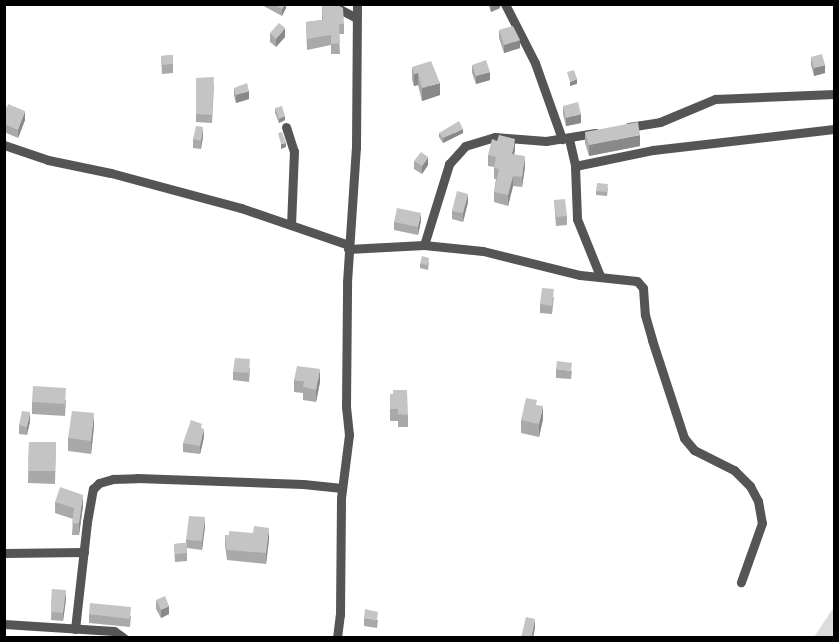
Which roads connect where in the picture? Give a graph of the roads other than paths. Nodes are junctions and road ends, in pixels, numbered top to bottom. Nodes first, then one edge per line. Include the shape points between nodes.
1 (330, 4) edge
2 (506, 4) edge
3 (358, 5) edge
4 (356, 18) junction
5 (834, 94) edge
6 (286, 127) dead end
7 (834, 129) edge
8 (566, 139) junction
9 (4, 145) edge
10 (575, 166) junction
11 (291, 225) junction
12 (424, 245) junction
13 (348, 247) junction
14 (600, 276) junction
15 (342, 488) junction
16 (84, 552) junction
17 (4, 553) edge
18 (741, 582) dead end
19 (4, 624) edge
20 (75, 629) junction
21 (124, 638) edge
22 (337, 638) edge

1 - 4 street
2 - 8 street
3 - 4 street
4 - 13 street via 356,148
5 - 8 street via 715,99 660,122
6 - 11 street via 294,152
7 - 10 street via 653,150
8 - 10 street
8 - 12 street via 495,137 465,146 448,164
9 - 11 street
10 - 14 street via 577,219
11 - 13 street
12 - 13 street
12 - 14 street via 483,251
13 - 15 street via 349,435
14 - 18 street via 637,281 644,288 645,315 684,438 694,450 734,470 758,501 762,523
15 - 16 street via 137,478 103,481 93,489
15 - 22 street
16 - 17 street
16 - 20 street
19 - 20 street
20 - 21 street via 114,631

